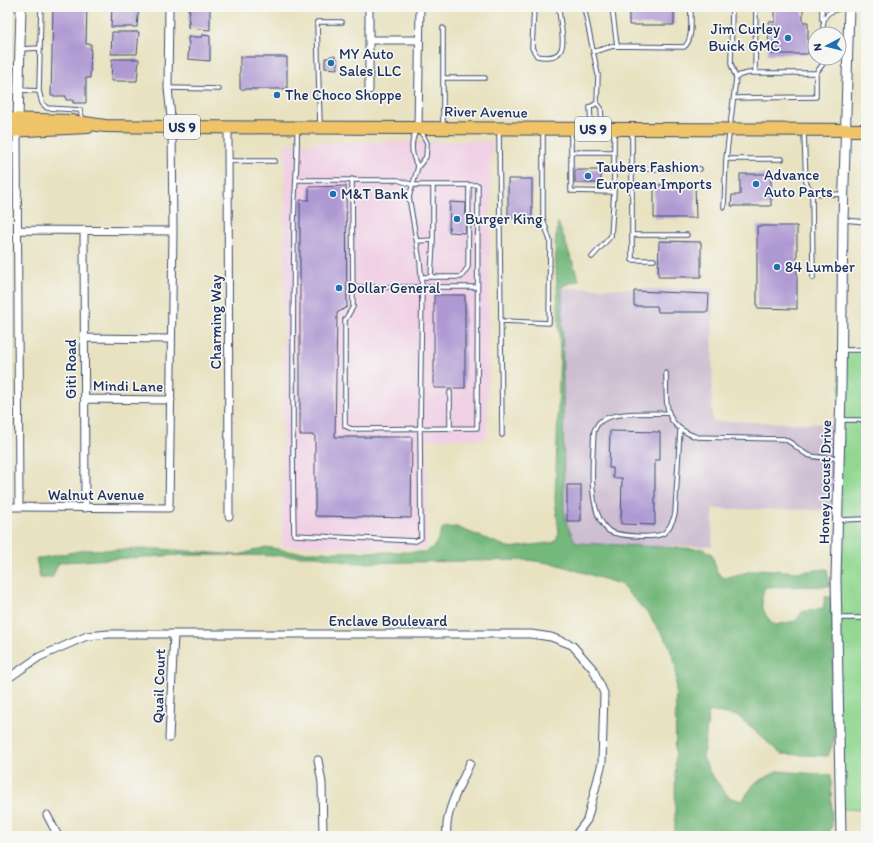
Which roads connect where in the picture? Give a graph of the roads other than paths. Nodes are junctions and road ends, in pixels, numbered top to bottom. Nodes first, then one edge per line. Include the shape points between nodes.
1 (7, 7) edge
2 (21, 7) edge
3 (41, 7) edge
4 (169, 7) edge
5 (369, 7) edge
6 (420, 7) edge
7 (534, 7) edge
8 (559, 7) edge
9 (584, 7) edge
10 (612, 7) edge
11 (691, 7) edge
12 (732, 7) edge
13 (756, 7) edge
14 (822, 7) edge
15 (848, 7) edge
16 (853, 7) edge
17 (822, 21) junction
18 (342, 22) dead end
19 (822, 26) edge
20 (443, 28) dead end
21 (369, 40) junction
22 (419, 40) junction
23 (617, 46) junction
24 (20, 48) junction
25 (40, 48) junction
26 (594, 52) junction
27 (821, 66) edge
28 (755, 73) junction
29 (816, 73) junction
30 (443, 78) junction
31 (485, 78) dead end
32 (736, 78) junction
33 (168, 88) junction
34 (219, 89) dead end
35 (19, 90) junction
36 (369, 90) dead end
37 (39, 91) junction
38 (735, 98) junction
39 (597, 103) junction
40 (84, 122) junction
41 (12, 125) edge
42 (105, 126) junction
43 (172, 127) junction
44 (228, 127) junction
45 (297, 127) junction
46 (320, 127) junction
47 (418, 127) junction
48 (443, 127) junction
49 (499, 128) junction
50 (543, 128) junction
51 (571, 128) junction
52 (596, 129) junction
53 (614, 129) junction
54 (632, 129) junction
55 (845, 129) junction
56 (730, 130) junction
57 (804, 130) junction
58 (866, 130) edge
59 (571, 152) junction
60 (614, 152) junction
61 (726, 159) junction
62 (782, 159) dead end
63 (228, 161) junction
64 (275, 161) dead end
65 (418, 167) junction
66 (700, 168) dead end
67 (632, 169) junction
68 (352, 179) junction
69 (296, 180) junction
70 (413, 185) junction
71 (433, 185) junction
72 (469, 185) junction
73 (614, 192) junction
74 (812, 192) junction
75 (843, 194) junction
76 (724, 207) dead end
77 (843, 220) junction
78 (866, 222) edge
79 (18, 230) junction
80 (84, 230) junction
81 (173, 231) junction
82 (632, 235) junction
83 (687, 235) dead end
84 (433, 240) junction
85 (417, 241) junction
86 (592, 257) dead end
87 (654, 260) dead end
88 (421, 277) junction
89 (431, 277) junction
90 (813, 278) dead end
91 (353, 287) junction
92 (422, 287) junction
93 (476, 287) junction
94 (501, 321) junction
95 (84, 338) junction
96 (171, 339) junction
97 (841, 350) junction
98 (866, 350) edge
99 (666, 373) dead end
100 (450, 392) dead end
101 (84, 399) junction
102 (170, 400) junction
103 (669, 413) junction
104 (840, 420) junction
105 (866, 420) edge
106 (420, 429) junction
107 (450, 429) junction
108 (680, 430) junction
109 (502, 435) dead end
110 (839, 458) junction
111 (7, 507) edge
112 (19, 507) junction
113 (85, 508) junction
114 (229, 516) dead end
115 (866, 519) edge
116 (838, 520) junction
117 (837, 618) junction
118 (866, 618) edge
119 (174, 634) junction
120 (7, 679) edge
121 (169, 738) dead end
122 (318, 760) dead end
123 (470, 762) dead end
124 (46, 815) dead end
125 (58, 836) edge
126 (323, 836) edge
127 (447, 836) edge
128 (575, 836) edge
129 (841, 836) edge

1 - 2 lane
2 - 24 street
3 - 25 lane
4 - 33 street, Walnut Avenue
5 - 21 street
6 - 22 street
7 - 8 lane via 532,48 533,52 540,56 555,55 563,47
9 - 26 lane
10 - 23 lane
11 - 23 lane via 690,39 684,47
12 - 32 lane via 731,64
13 - 28 lane
14 - 17 lane
15 - 16 lane
15 - 17 lane via 833,10 825,15
15 - 55 street, Honey Locust Drive
17 - 19 lane
18 - 46 lane via 317,22
20 - 30 lane
21 - 22 street
21 - 36 street
22 - 47 street
23 - 26 lane
24 - 25 lane
24 - 35 street
25 - 37 lane
26 - 39 lane via 598,75
27 - 29 lane
28 - 29 lane
28 - 32 lane via 744,73
29 - 38 lane via 816,97
30 - 31 lane
30 - 48 lane
32 - 38 lane
33 - 34 lane
33 - 43 street, Walnut Avenue
35 - 37 lane
35 - 41 street
37 - 40 lane via 42,103 47,108 80,110
38 - 56 lane
39 - 52 lane via 601,108
39 - 52 lane via 590,107
40 - 41 highway, River Avenue / US 9
40 - 42 highway, River Avenue / US 9
41 - 42 highway, River Avenue / US 9 via 71,129
41 - 79 street
42 - 43 highway, River Avenue / US 9
43 - 44 highway, River Avenue / US 9
43 - 81 street, Walnut Avenue
44 - 45 highway, River Avenue / US 9
44 - 63 street, Charming Way
45 - 46 highway, River Avenue / US 9
45 - 69 lane
46 - 47 highway, River Avenue / US 9
47 - 48 highway, River Avenue / US 9
47 - 65 lane via 412,139 413,159
47 - 65 lane via 427,143 426,157
48 - 49 highway, River Avenue / US 9
49 - 50 highway, River Avenue / US 9
49 - 94 lane
50 - 51 highway, River Avenue / US 9
50 - 94 lane via 543,219 550,241 549,322
51 - 52 highway, River Avenue / US 9
51 - 59 lane
52 - 53 highway, River Avenue / US 9
53 - 54 highway, River Avenue / US 9
53 - 60 lane
54 - 56 highway, River Avenue / US 9
54 - 67 lane
55 - 57 highway, River Avenue / US 9
55 - 58 highway, River Avenue / US 9
55 - 75 street, Honey Locust Drive
56 - 57 highway, River Avenue / US 9
56 - 61 lane
57 - 74 lane via 806,182
59 - 60 lane
59 - 73 lane via 571,191
60 - 73 lane
61 - 62 lane
61 - 76 lane
63 - 64 lane
63 - 114 street, Charming Way
65 - 70 lane
66 - 67 lane
67 - 82 lane
68 - 69 lane
68 - 70 lane via 398,180
68 - 91 lane
69 - 106 lane via 292,448 294,534 416,541 421,538
70 - 71 lane
70 - 85 lane via 408,197
71 - 72 lane
71 - 84 lane
72 - 89 lane via 468,267 461,277
72 - 93 lane via 478,185
73 - 86 lane via 611,236
74 - 75 lane
74 - 90 lane
75 - 77 street, Honey Locust Drive
77 - 78 lane
77 - 97 street, Honey Locust Drive
79 - 80 street
79 - 112 street
80 - 81 street
80 - 95 street, Giti Road
81 - 96 street, Walnut Avenue
82 - 83 lane
82 - 87 lane via 632,260
84 - 85 lane
84 - 89 lane
85 - 88 lane
88 - 89 lane
88 - 92 lane
91 - 92 lane
91 - 106 lane via 353,306 345,320 345,426 352,429
92 - 93 lane
92 - 106 lane
93 - 107 lane via 477,428
94 - 109 lane
95 - 96 street
95 - 101 street, Giti Road
96 - 102 street, Walnut Avenue
97 - 98 lane
97 - 104 street, Honey Locust Drive
99 - 103 lane
100 - 107 lane
101 - 102 street, Mindi Lane
101 - 113 street, Giti Road
102 - 113 street, Walnut Avenue via 169,508
103 - 108 lane via 673,424
103 - 108 lane via 615,416 600,421 594,431 593,492 598,516 609,532 658,536 671,525 675,514
104 - 105 lane
104 - 110 street, Honey Locust Drive
106 - 107 lane
108 - 110 lane via 697,438 784,439 805,454
110 - 116 street, Honey Locust Drive
111 - 112 street, Walnut Avenue
112 - 113 street, Walnut Avenue
115 - 116 lane
116 - 117 street, Honey Locust Drive
117 - 118 lane
117 - 129 street, Honey Locust Drive
119 - 120 street, Enclave Boulevard via 87,636 39,657
119 - 121 street, Quail Court
119 - 128 street, Enclave Boulevard via 531,634 551,637 572,645 593,669 604,693 602,763 587,820
122 - 126 street via 322,783
123 - 127 street via 453,802 446,830
124 - 125 street

